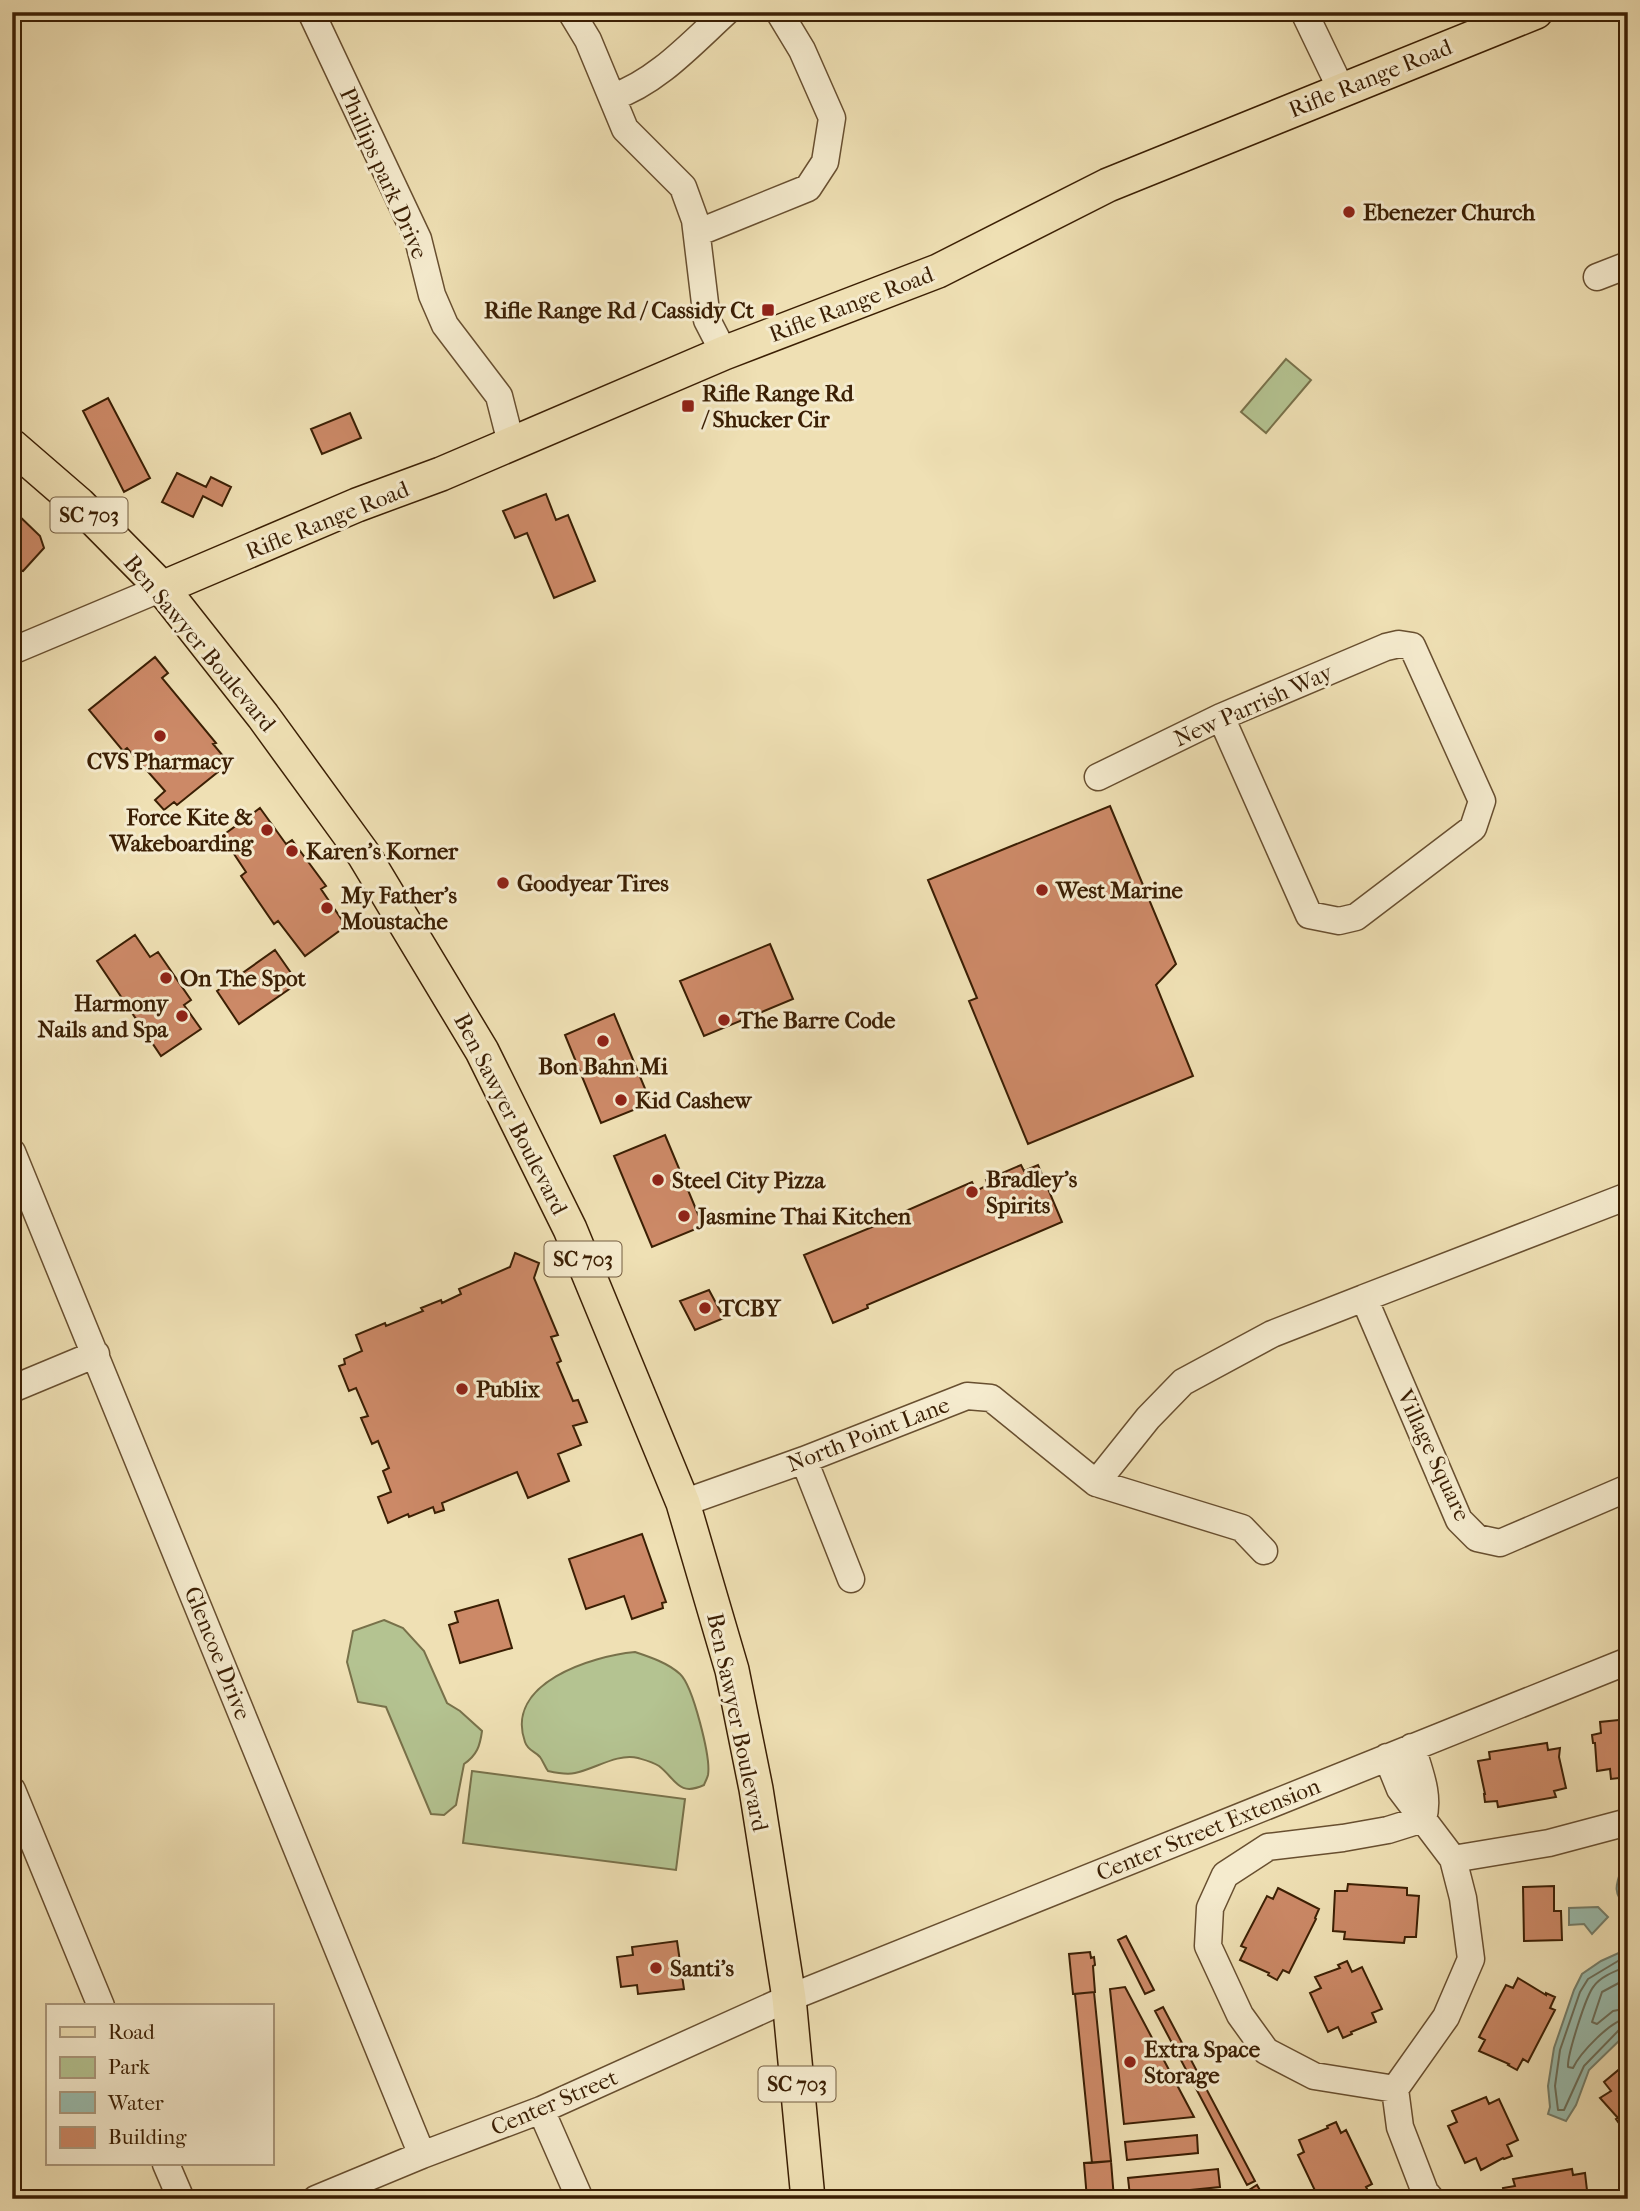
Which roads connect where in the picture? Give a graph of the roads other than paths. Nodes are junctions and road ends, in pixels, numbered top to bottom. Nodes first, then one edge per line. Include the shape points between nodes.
1 (311, 12) edge
2 (571, 12) edge
3 (726, 12) edge
4 (779, 12) edge
5 (1304, 12) edge
6 (1536, 12) edge
7 (1341, 89) junction
8 (612, 97) junction
9 (697, 233) junction
10 (1628, 265) edge
11 (1597, 277) dead end
12 (724, 353) junction
13 (511, 443) junction
14 (12, 446) edge
15 (162, 588) junction
16 (12, 651) edge
17 (1221, 717) junction
18 (1098, 777) dead end
19 (12, 1152) edge
20 (1628, 1196) edge
21 (1364, 1298) junction
22 (96, 1354) junction
23 (12, 1389) edge
24 (804, 1460) junction
25 (1096, 1483) junction
26 (1628, 1488) edge
27 (682, 1503) junction
28 (1264, 1551) dead end
29 (851, 1579) dead end
30 (1628, 1661) edge
31 (1412, 1747) junction
32 (1387, 1757) junction
33 (12, 1790) edge
34 (1423, 1819) junction
35 (1628, 1822) edge
36 (1453, 1859) junction
37 (789, 1998) junction
38 (100, 2004) edge
39 (1395, 2090) junction
40 (541, 2110) junction
41 (422, 2155) junction
42 (167, 2166) edge
43 (181, 2199) edge
44 (316, 2199) edge
45 (580, 2199) edge
46 (808, 2199) edge
47 (1431, 2199) edge

1 - 13 street, Phillips park Drive via 418,239 445,325 499,396
2 - 8 street via 589,40
3 - 8 street via 632,90
4 - 9 street via 832,117 825,162 808,188
5 - 7 street
6 - 7 main road, Rifle Range Road
7 - 12 main road, Rifle Range Road via 1108,185 938,271
8 - 9 street via 625,129 683,187
9 - 12 street via 708,320
10 - 11 street
12 - 13 main road, Rifle Range Road
13 - 15 main road, Rifle Range Road
14 - 15 main road, Ben Sawyer Boulevard / SC 703 via 79,504
15 - 16 street
15 - 27 main road, Ben Sawyer Boulevard / SC 703 via 268,721 364,855 482,1051 570,1229
17 - 17 street, New Parrish Way via 1386,647 1412,646 1482,801 1473,828 1356,916 1339,921 1309,915
17 - 18 street, New Parrish Way
19 - 22 street, Glencoe Drive
20 - 21 street
21 - 25 street via 1272,1334 1183,1382
21 - 26 street, Village Square via 1459,1520 1477,1538 1500,1543
22 - 23 street
22 - 41 street, Glencoe Drive
24 - 25 street, North Point Lane via 967,1396 991,1398
24 - 27 street, North Point Lane
24 - 29 street
25 - 28 street, North Point Lane via 1242,1528
27 - 37 main road, Ben Sawyer Boulevard / SC 703 via 732,1670
30 - 31 street, Center Street Extension
31 - 32 street, Center Street Extension
31 - 34 street via 1427,1806
32 - 34 street via 1401,1789
32 - 37 street, Center Street Extension
33 - 38 street
34 - 36 street
34 - 39 street via 1388,1830 1268,1847 1225,1875 1210,1908 1208,1945 1240,2015 1266,2051 1314,2076
35 - 36 street via 1549,1843
36 - 39 street via 1471,1959 1446,2017
37 - 40 street, Center Street
37 - 46 main road, Ben Sawyer Boulevard / SC 703
39 - 47 street via 1400,2127
40 - 41 street, Center Street
40 - 45 street
41 - 44 street, Center Street
42 - 43 street

